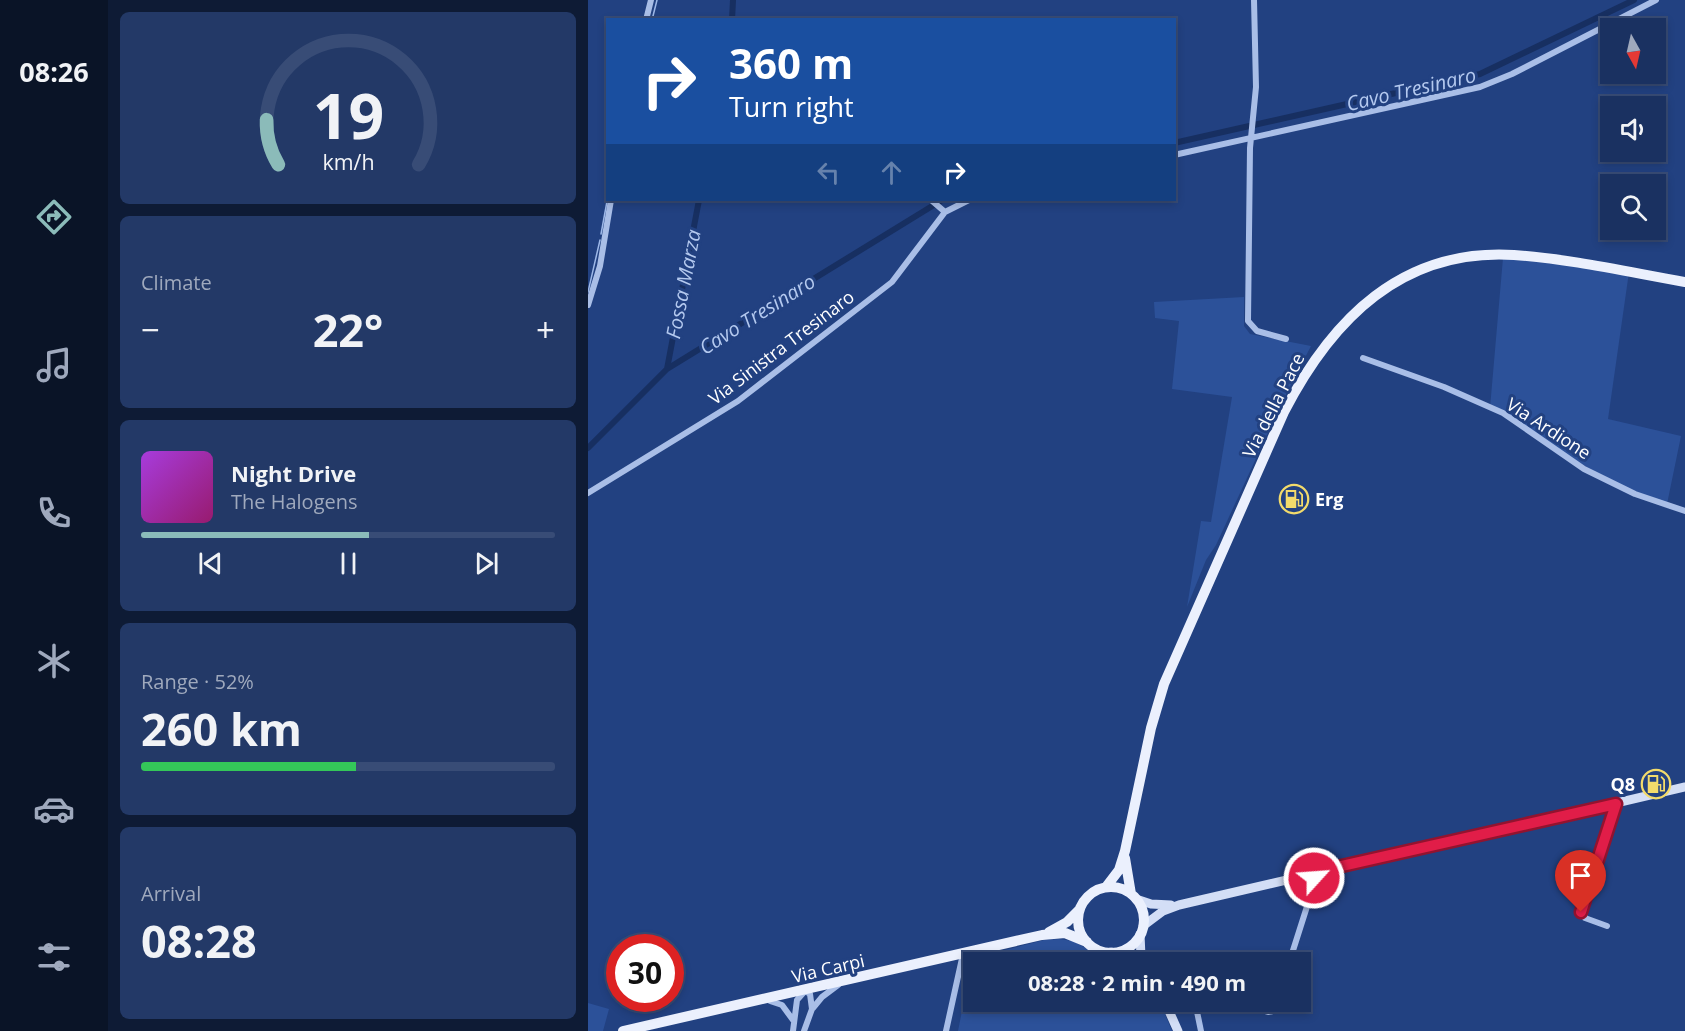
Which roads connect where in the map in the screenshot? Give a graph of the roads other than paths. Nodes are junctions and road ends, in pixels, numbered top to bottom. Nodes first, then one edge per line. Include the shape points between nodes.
1 (651, 0) edge
2 (1254, 0) edge
3 (1656, 0) edge
4 (646, 18) edge
5 (1251, 137) junction
6 (1176, 155) edge
7 (611, 201) edge
8 (932, 201) edge
9 (967, 201) edge
10 (945, 212) junction
11 (1685, 282) edge
12 (588, 305) edge
13 (1286, 339) dead end
14 (1363, 358) dead end
15 (588, 493) edge
16 (1685, 511) edge
17 (1685, 787) edge
18 (1616, 804) junction
19 (1125, 851) junction
20 (1319, 871) junction
21 (1292, 878) junction
22 (1106, 887) junction
23 (1311, 891) junction
24 (1133, 896) junction
25 (1179, 905) junction
26 (1080, 910) junction
27 (1607, 926) dead end
28 (1142, 930) junction
29 (1042, 935) junction
30 (1087, 942) junction
31 (971, 952) edge
32 (1111, 952) joint
33 (1141, 952) edge
34 (1292, 952) edge
35 (963, 954) joint
36 (844, 982) junction
37 (805, 991) junction
38 (755, 1001) junction
39 (812, 1009) junction
40 (1169, 1012) edge
41 (1197, 1012) edge
42 (793, 1020) junction
43 (623, 1031) edge
44 (794, 1031) edge
45 (804, 1031) edge
46 (946, 1031) edge
47 (1178, 1031) edge
48 (1202, 1031) edge

1 - 4 street
2 - 5 street
3 - 5 street via 1480,87
5 - 6 street
5 - 13 street via 1248,321 1257,331
7 - 12 street via 600,266
8 - 10 street
9 - 10 street, Via Sinistra Tresinaro
10 - 15 street, Via Sinistra Tresinaro via 892,282 738,401
11 - 19 main road, Via della Pace via 1546,258 1479,256 1444,262 1412,274 1384,288 1352,314 1321,350 1288,404 1164,684
14 - 16 street, Via Ardione via 1503,413 1584,469 1635,494
17 - 18 main road
18 - 20 main road
18 - 27 street via 1581,905 1585,918
19 - 22 main road, Via della Pace via 1119,870
19 - 24 main road, Via della Pace
20 - 21 main road
20 - 23 street
21 - 23 street via 1302,881
21 - 25 main road
22 - 24 main road via 1119,888
22 - 26 main road, Via Carpi via 1090,895
23 - 34 street
24 - 25 main road via 1151,904
24 - 28 main road via 1143,912
25 - 28 main road via 1163,911
26 - 29 main road, Via Carpi
26 - 30 main road via 1079,927
28 - 32 main road via 1125,949
28 - 33 main road
29 - 30 main road, Via Carpi via 1065,933
29 - 31 main road, Via Carpi
30 - 32 main road, Via Carpi
35 - 36 main road, Via Carpi
35 - 46 street
36 - 37 main road, Via Carpi
36 - 39 street
37 - 38 main road, Via Carpi
37 - 39 street via 813,997
37 - 42 street via 797,1000
38 - 42 street via 780,1002
38 - 43 main road, Via Carpi
39 - 45 street
40 - 47 main road
41 - 48 street
42 - 44 street

